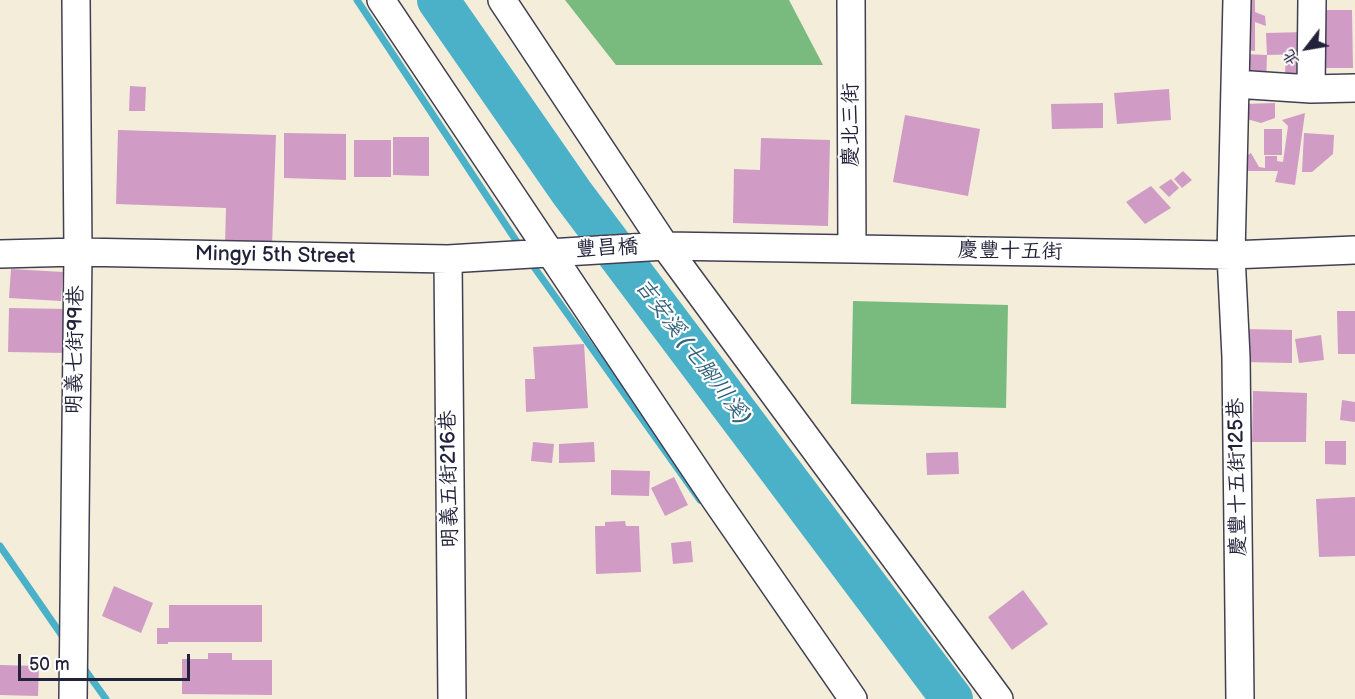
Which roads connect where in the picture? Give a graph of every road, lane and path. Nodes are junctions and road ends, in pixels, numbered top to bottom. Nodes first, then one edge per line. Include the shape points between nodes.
1 (76, 0) edge
2 (381, 0) edge
3 (502, 0) edge
4 (850, 0) edge
5 (1237, 0) edge
6 (1312, 0) edge
7 (1235, 84) junction
8 (1355, 87) edge
9 (1311, 89) junction
10 (665, 246) junction
11 (852, 249) junction
12 (1355, 249) edge
13 (78, 252) junction
14 (549, 252) junction
15 (0, 254) edge
16 (1232, 255) junction
17 (448, 259) junction
18 (852, 698) edge
19 (73, 699) edge
20 (452, 699) edge
21 (999, 699) edge
22 (1240, 699) edge

1 - 13 street, 明義七街99巷
2 - 14 street
3 - 10 street
4 - 11 street, 慶北三街
5 - 7 street, 慶豐十五街125巷
6 - 9 street
7 - 9 street
7 - 16 street, 慶豐十五街125巷
8 - 9 street
10 - 11 street, 慶豐十五街
10 - 14 street, 豐昌橋
10 - 21 street
11 - 16 street, 慶豐十五街
12 - 16 street, 慶豐十五街
13 - 15 street, Mingyi 5th Street
13 - 17 street, Mingyi 5th Street
13 - 19 street, 明義七街99巷
14 - 17 street, Mingyi 5th Street
14 - 18 street
16 - 22 street, 慶豐十五街125巷
17 - 20 street, 明義五街216巷

